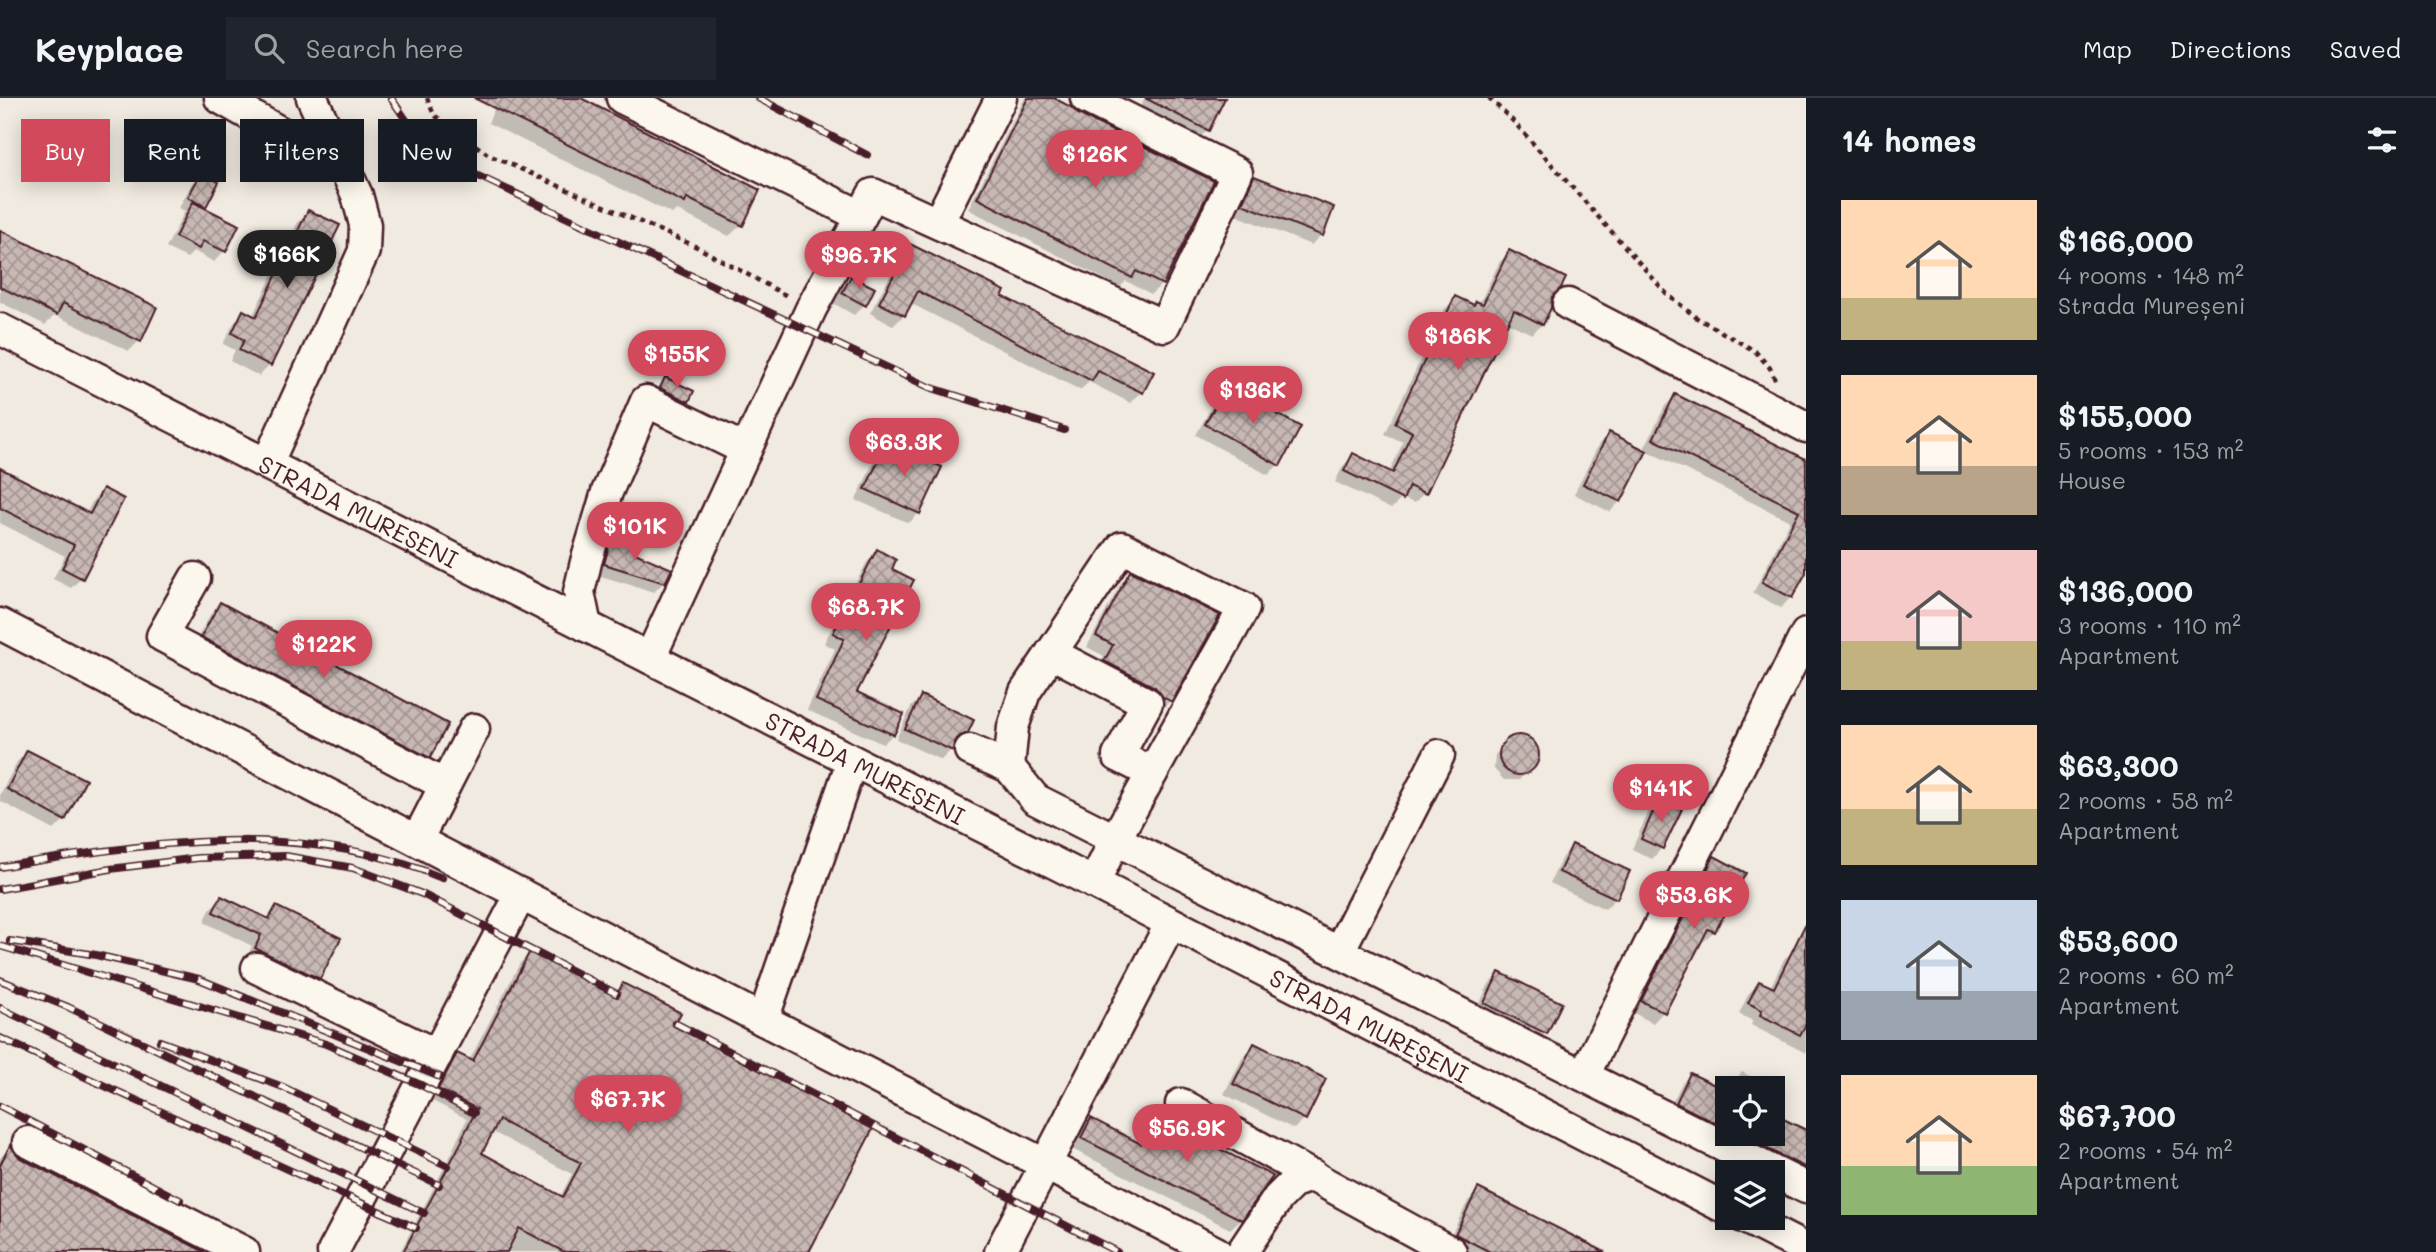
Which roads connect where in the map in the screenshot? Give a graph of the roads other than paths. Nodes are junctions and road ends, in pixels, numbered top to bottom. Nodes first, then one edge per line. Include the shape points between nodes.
1 (220, 98) edge
2 (312, 98) edge
3 (622, 98) edge
4 (1001, 98) edge
5 (1086, 98) edge
6 (257, 119) edge
7 (322, 119) edge
8 (351, 182) edge
9 (861, 216) junction
10 (938, 223) junction
11 (1568, 304) dead end
12 (0, 328) edge
13 (1793, 420) edge
14 (746, 450) junction
15 (267, 464) junction
16 (195, 578) dead end
17 (0, 624) edge
18 (586, 626) junction
19 (1806, 634) edge
20 (1051, 653) junction
21 (650, 658) junction
22 (474, 729) dead end
23 (970, 750) dead end
24 (1439, 755) dead end
25 (852, 761) junction
26 (1009, 767) junction
27 (1152, 773) junction
28 (445, 785) junction
29 (1116, 838) junction
30 (417, 840) junction
31 (1094, 883) junction
32 (521, 894) junction
33 (1171, 923) junction
34 (1339, 951) junction
35 (257, 968) dead end
36 (763, 1020) junction
37 (437, 1055) junction
38 (1584, 1075) junction
39 (1181, 1104) dead end
40 (28, 1142) dead end
41 (1045, 1165) junction
42 (1313, 1175) junction
43 (1806, 1188) edge
44 (1715, 1203) edge
45 (1769, 1230) edge
46 (1806, 1249) edge
47 (244, 1252) edge
48 (333, 1252) edge
49 (1000, 1252) edge
50 (1216, 1252) edge
51 (1242, 1252) edge
52 (1451, 1252) edge

1 - 6 street
2 - 7 street
3 - 9 street
4 - 10 street
5 - 10 street via 1237,173 1164,326
8 - 15 street via 365,225 364,251
9 - 10 street via 873,194
9 - 14 street via 811,309
11 - 13 street
12 - 15 street, STRADA MUREȘENI
14 - 18 street via 646,401 607,492 586,562 579,592
14 - 21 street
15 - 18 street, STRADA MUREȘENI
16 - 28 street via 162,636
17 - 30 street
18 - 21 street, STRADA MUREȘENI
19 - 38 street
20 - 26 street via 1025,692 1013,727
20 - 27 street via 1147,703 1118,757
20 - 27 street via 1122,547 1244,608
21 - 25 street, STRADA MUREȘENI
22 - 28 street
23 - 26 street
24 - 34 street
25 - 31 street, STRADA MUREȘENI
25 - 36 street
26 - 29 street via 1035,799
27 - 29 street
28 - 30 street
29 - 31 street
29 - 34 street
30 - 32 street
31 - 33 street, STRADA MUREȘENI
32 - 36 street
32 - 37 street
33 - 41 street
33 - 44 street, STRADA MUREȘENI
34 - 38 street
35 - 37 street
36 - 41 street
37 - 48 street
38 - 43 street
39 - 42 street
40 - 47 street
41 - 49 street
41 - 50 street
42 - 51 street via 1294,1182 1278,1198
42 - 52 street
45 - 46 street

